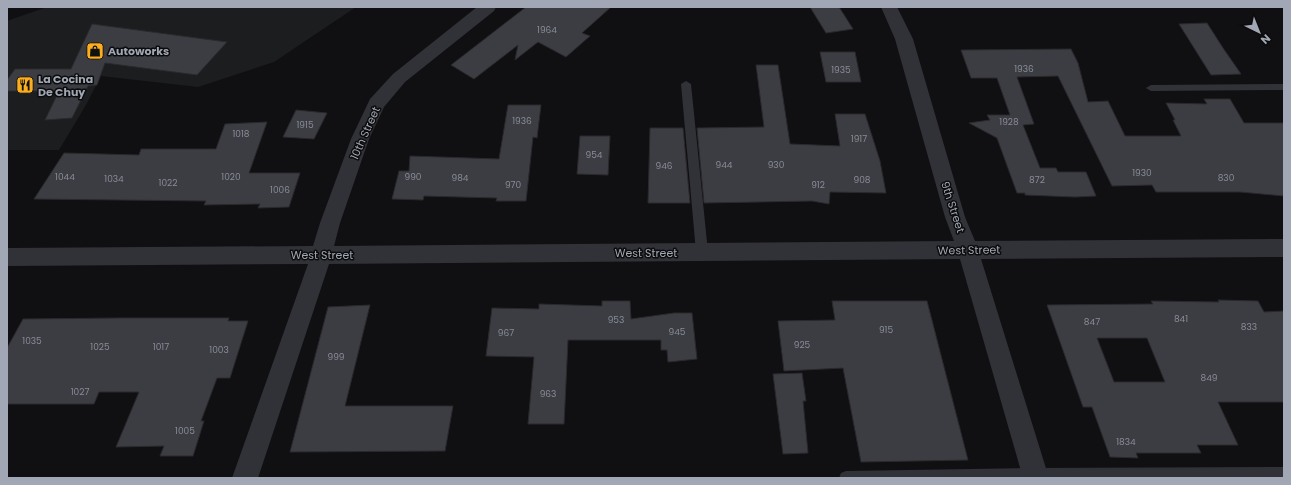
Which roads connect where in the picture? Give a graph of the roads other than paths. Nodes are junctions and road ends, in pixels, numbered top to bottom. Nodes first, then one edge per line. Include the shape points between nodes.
1 (488, 7) edge
2 (889, 7) edge
3 (686, 84) dead end
4 (1284, 86) edge
5 (1151, 88) dead end
6 (1284, 248) edge
7 (968, 250) junction
8 (702, 252) junction
9 (321, 256) junction
10 (7, 257) edge
11 (1284, 474) edge
12 (1035, 476) edge
13 (245, 478) edge
14 (846, 478) edge

1 - 9 street, 10th Street via 399,78 376,104 360,139 330,222
2 - 7 street, 9th Street via 904,39 955,216
3 - 8 lane
4 - 5 lane
6 - 7 street, West Street
7 - 8 street, West Street
7 - 12 street, 9th Street
8 - 9 street, West Street
9 - 10 street, West Street
9 - 13 street, 10th Street
11 - 12 lane
12 - 14 lane

